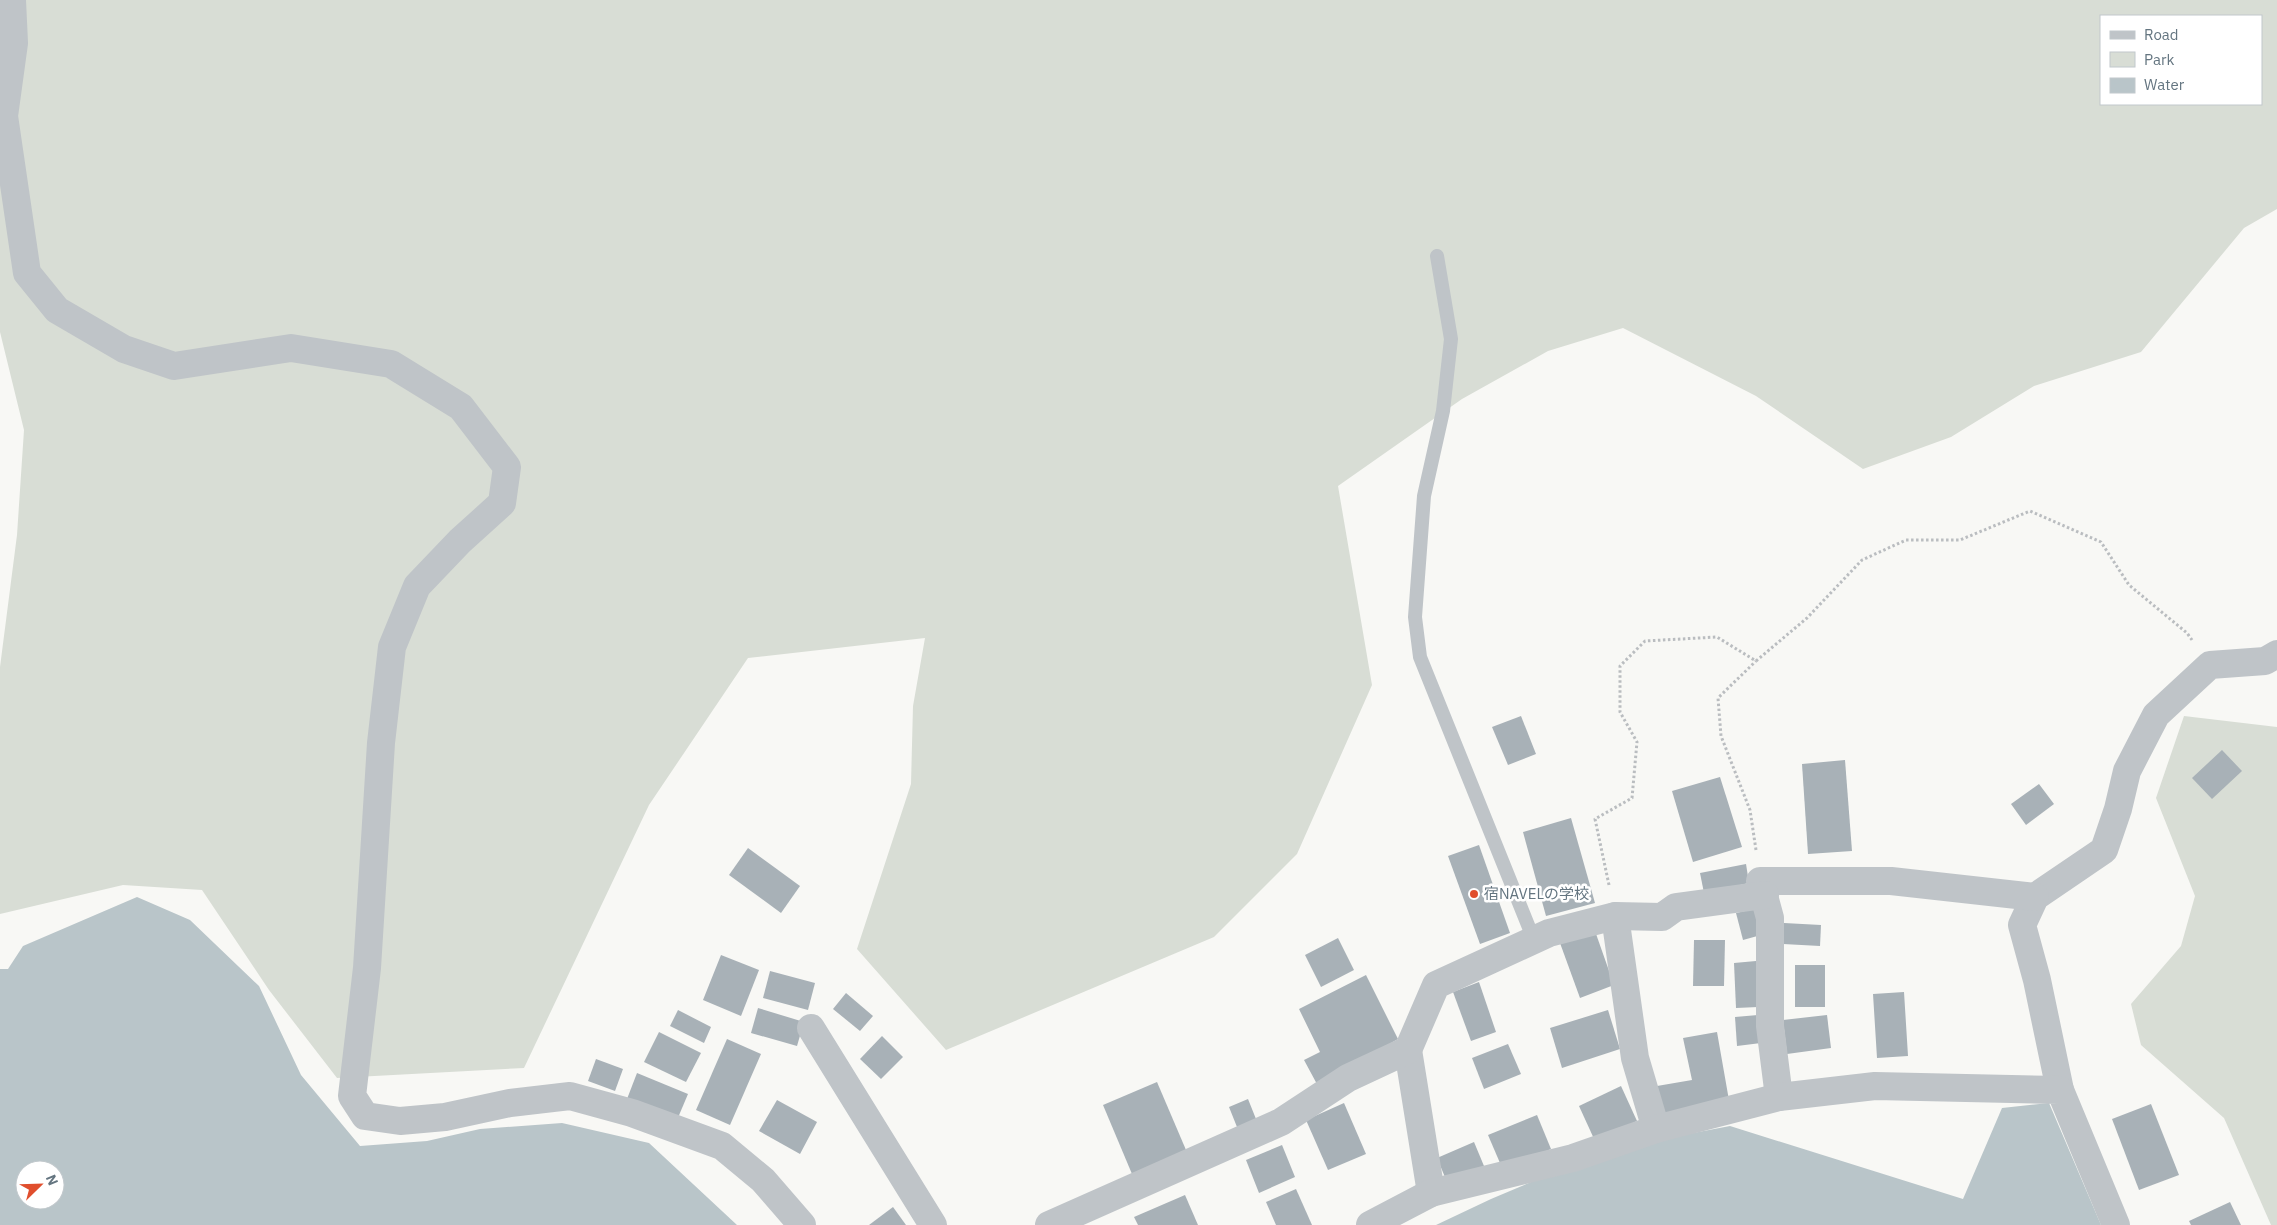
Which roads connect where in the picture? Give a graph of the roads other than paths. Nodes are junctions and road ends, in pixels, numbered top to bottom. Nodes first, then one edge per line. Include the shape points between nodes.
1 (12, 0) edge
2 (1437, 256) dead end
3 (2277, 654) edge
4 (1762, 888) junction
5 (2035, 896) junction
6 (1615, 916) junction
7 (1534, 940) junction
8 (811, 1028) dead end
9 (1408, 1050) junction
10 (2060, 1090) junction
11 (1779, 1097) junction
12 (1656, 1129) junction
13 (1431, 1194) junction
14 (802, 1225) edge
15 (933, 1225) edge
16 (1049, 1225) edge
17 (1370, 1225) edge
18 (2116, 1225) edge

1 - 14 street via 14,43 4,116 27,274 57,310 124,349 174,366 291,348 391,364 461,407 507,466 502,503 418,586 392,647 381,743 367,968 352,1096 365,1116 400,1121 445,1118 510,1102 570,1096 632,1113 722,1146 763,1180
2 - 7 lane via 1451,339 1443,411 1424,496 1414,617 1420,657
3 - 5 street via 2266,661 2210,665 2156,715 2126,771 2104,850
4 - 5 street via 1891,881
4 - 6 street via 1676,907 1662,917
4 - 11 street via 1770,918 1770,1026
5 - 10 street via 2022,925
6 - 7 street
6 - 12 street via 1635,1058
7 - 9 street via 1436,985
8 - 15 street
9 - 13 street
9 - 16 street via 1348,1078 1281,1122
10 - 11 street via 1875,1086
10 - 18 street
11 - 12 street
12 - 13 street via 1573,1158
13 - 17 street

